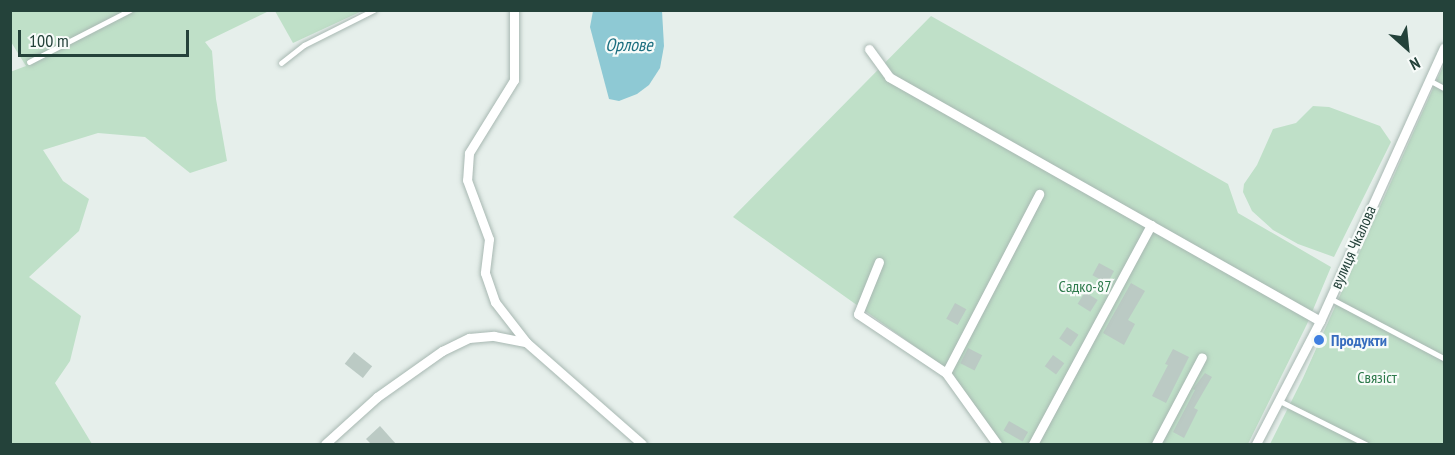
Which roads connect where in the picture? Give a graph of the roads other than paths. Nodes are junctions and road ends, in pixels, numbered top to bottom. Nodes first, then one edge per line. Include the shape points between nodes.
1 (130, 10) edge
2 (374, 10) edge
3 (514, 10) edge
4 (1444, 48) edge
5 (869, 49) dead end
6 (28, 62) dead end
7 (280, 63) dead end
8 (1429, 81) junction
9 (1444, 88) edge
10 (1039, 194) dead end
11 (1150, 225) junction
12 (879, 262) dead end
13 (1330, 298) junction
14 (1320, 321) junction
15 (526, 342) junction
16 (1202, 357) dead end
17 (1444, 358) edge
18 (946, 372) junction
19 (1280, 400) junction
20 (325, 444) edge
21 (642, 444) edge
22 (997, 444) edge
23 (1033, 444) edge
24 (1156, 444) edge
25 (1256, 444) edge
26 (1366, 444) edge

1 - 6 lane
2 - 7 lane via 304,45
3 - 15 street via 514,80 469,153 467,180 489,239 484,273 495,302
4 - 8 street, вулиця Чкалова
5 - 11 street via 889,77
8 - 9 lane
8 - 13 street, вулиця Чкалова
10 - 18 street
11 - 14 street
11 - 23 street
12 - 18 street via 858,314
13 - 14 street, вулиця Чкалова
13 - 17 lane
14 - 19 street, вулиця Чкалова
15 - 20 street via 494,336 469,339 442,351 377,398
15 - 21 street
16 - 24 street
18 - 22 street
19 - 25 street, вулиця Чкалова
19 - 26 lane

